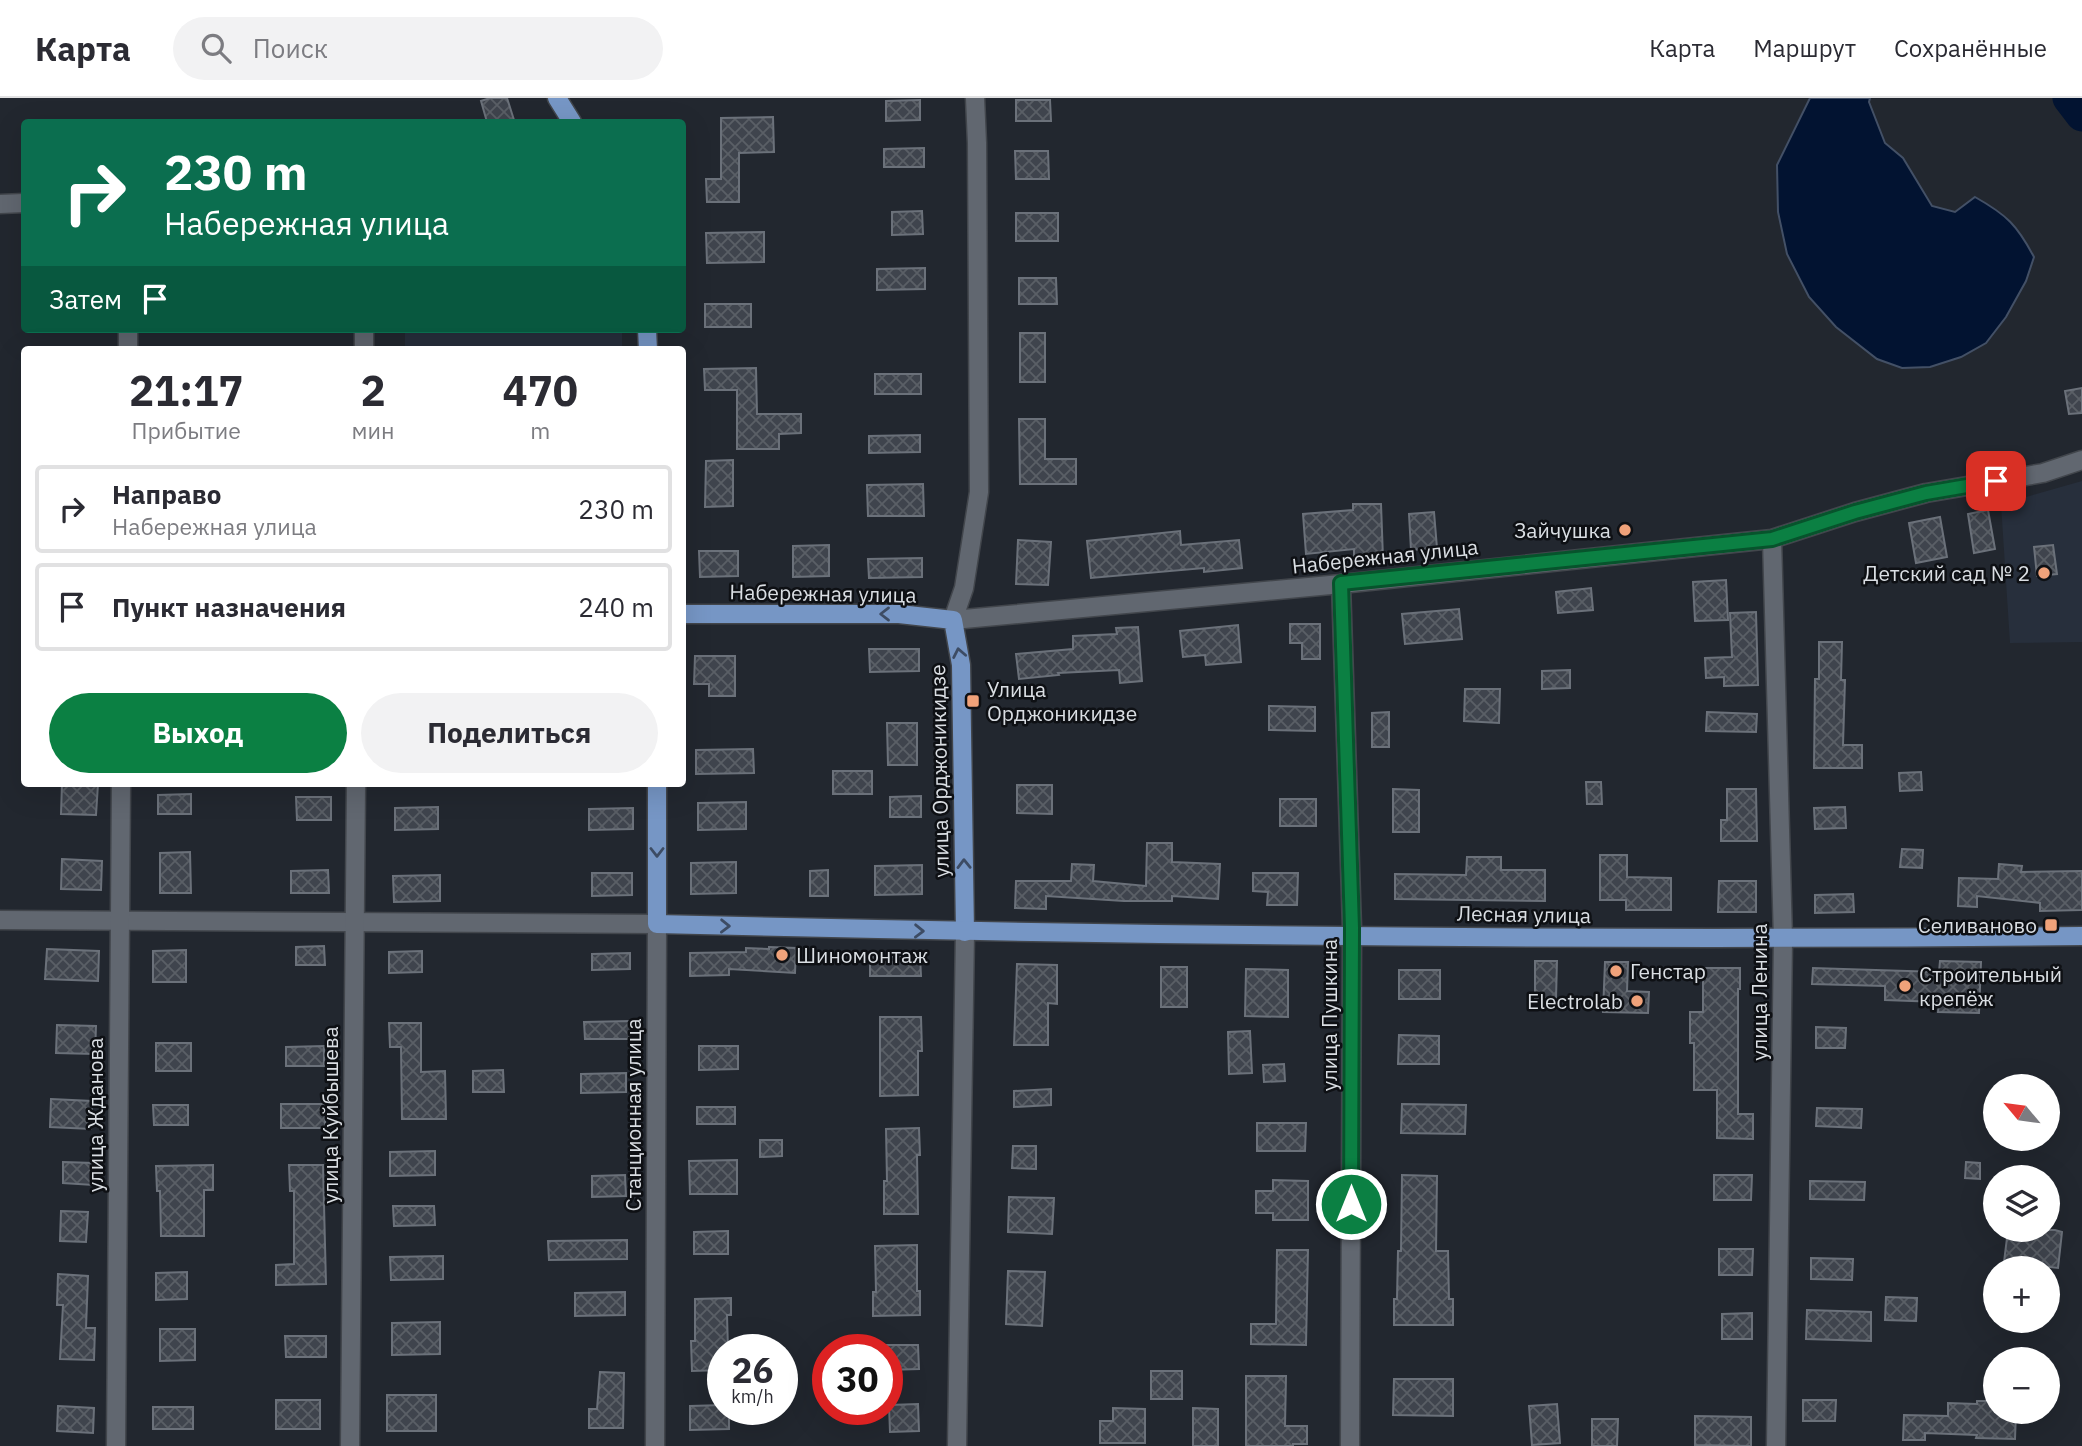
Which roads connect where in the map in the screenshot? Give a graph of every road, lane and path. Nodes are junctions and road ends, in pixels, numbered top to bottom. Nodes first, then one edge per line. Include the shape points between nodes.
1 (557, 98) edge
2 (975, 98) edge
3 (570, 119) edge
4 (21, 203) edge
5 (0, 204) edge
6 (2082, 460) edge
7 (1772, 539) junction
8 (1341, 583) junction
9 (686, 614) edge
10 (953, 620) junction
11 (121, 787) edge
12 (356, 787) edge
13 (657, 787) edge
14 (0, 920) edge
15 (119, 920) junction
16 (354, 923) junction
17 (657, 924) junction
18 (965, 932) junction
19 (1352, 935) junction
20 (2082, 936) edge
21 (1783, 939) junction
22 (116, 1446) edge
23 (350, 1446) edge
24 (654, 1446) edge
25 (957, 1446) edge
26 (1350, 1446) edge
27 (1776, 1446) edge

1 - 3 main road
2 - 10 street, улица Орджоникидзе via 979,492 964,588
4 - 5 street
6 - 7 street, Набережная улица via 2043,473 1926,493
7 - 8 street, Набережная улица
7 - 21 street, улица Ленина
8 - 10 street, Набережная улица
8 - 19 street, улица Пушкина
10 -> 9 main road, Набережная улица via 899,614
18 -> 10 main road, улица Орджоникидзе via 961,665
11 - 15 street, улица Жданова
12 - 16 street, улица Куйбышева
13 -> 17 main road, Станционная улица
14 - 15 street
15 - 16 street
15 - 22 street, улица Жданова
16 - 17 street
16 - 23 street, улица Куйбышева
17 -> 18 main road, Лесная улица
17 - 24 street, Станционная улица
18 - 19 main road, Лесная улица
18 - 25 street, улица Орджоникидзе
19 - 21 main road, Лесная улица
19 - 26 street, улица Пушкина
20 - 21 main road, Лесная улица
21 - 27 street, улица Ленина

